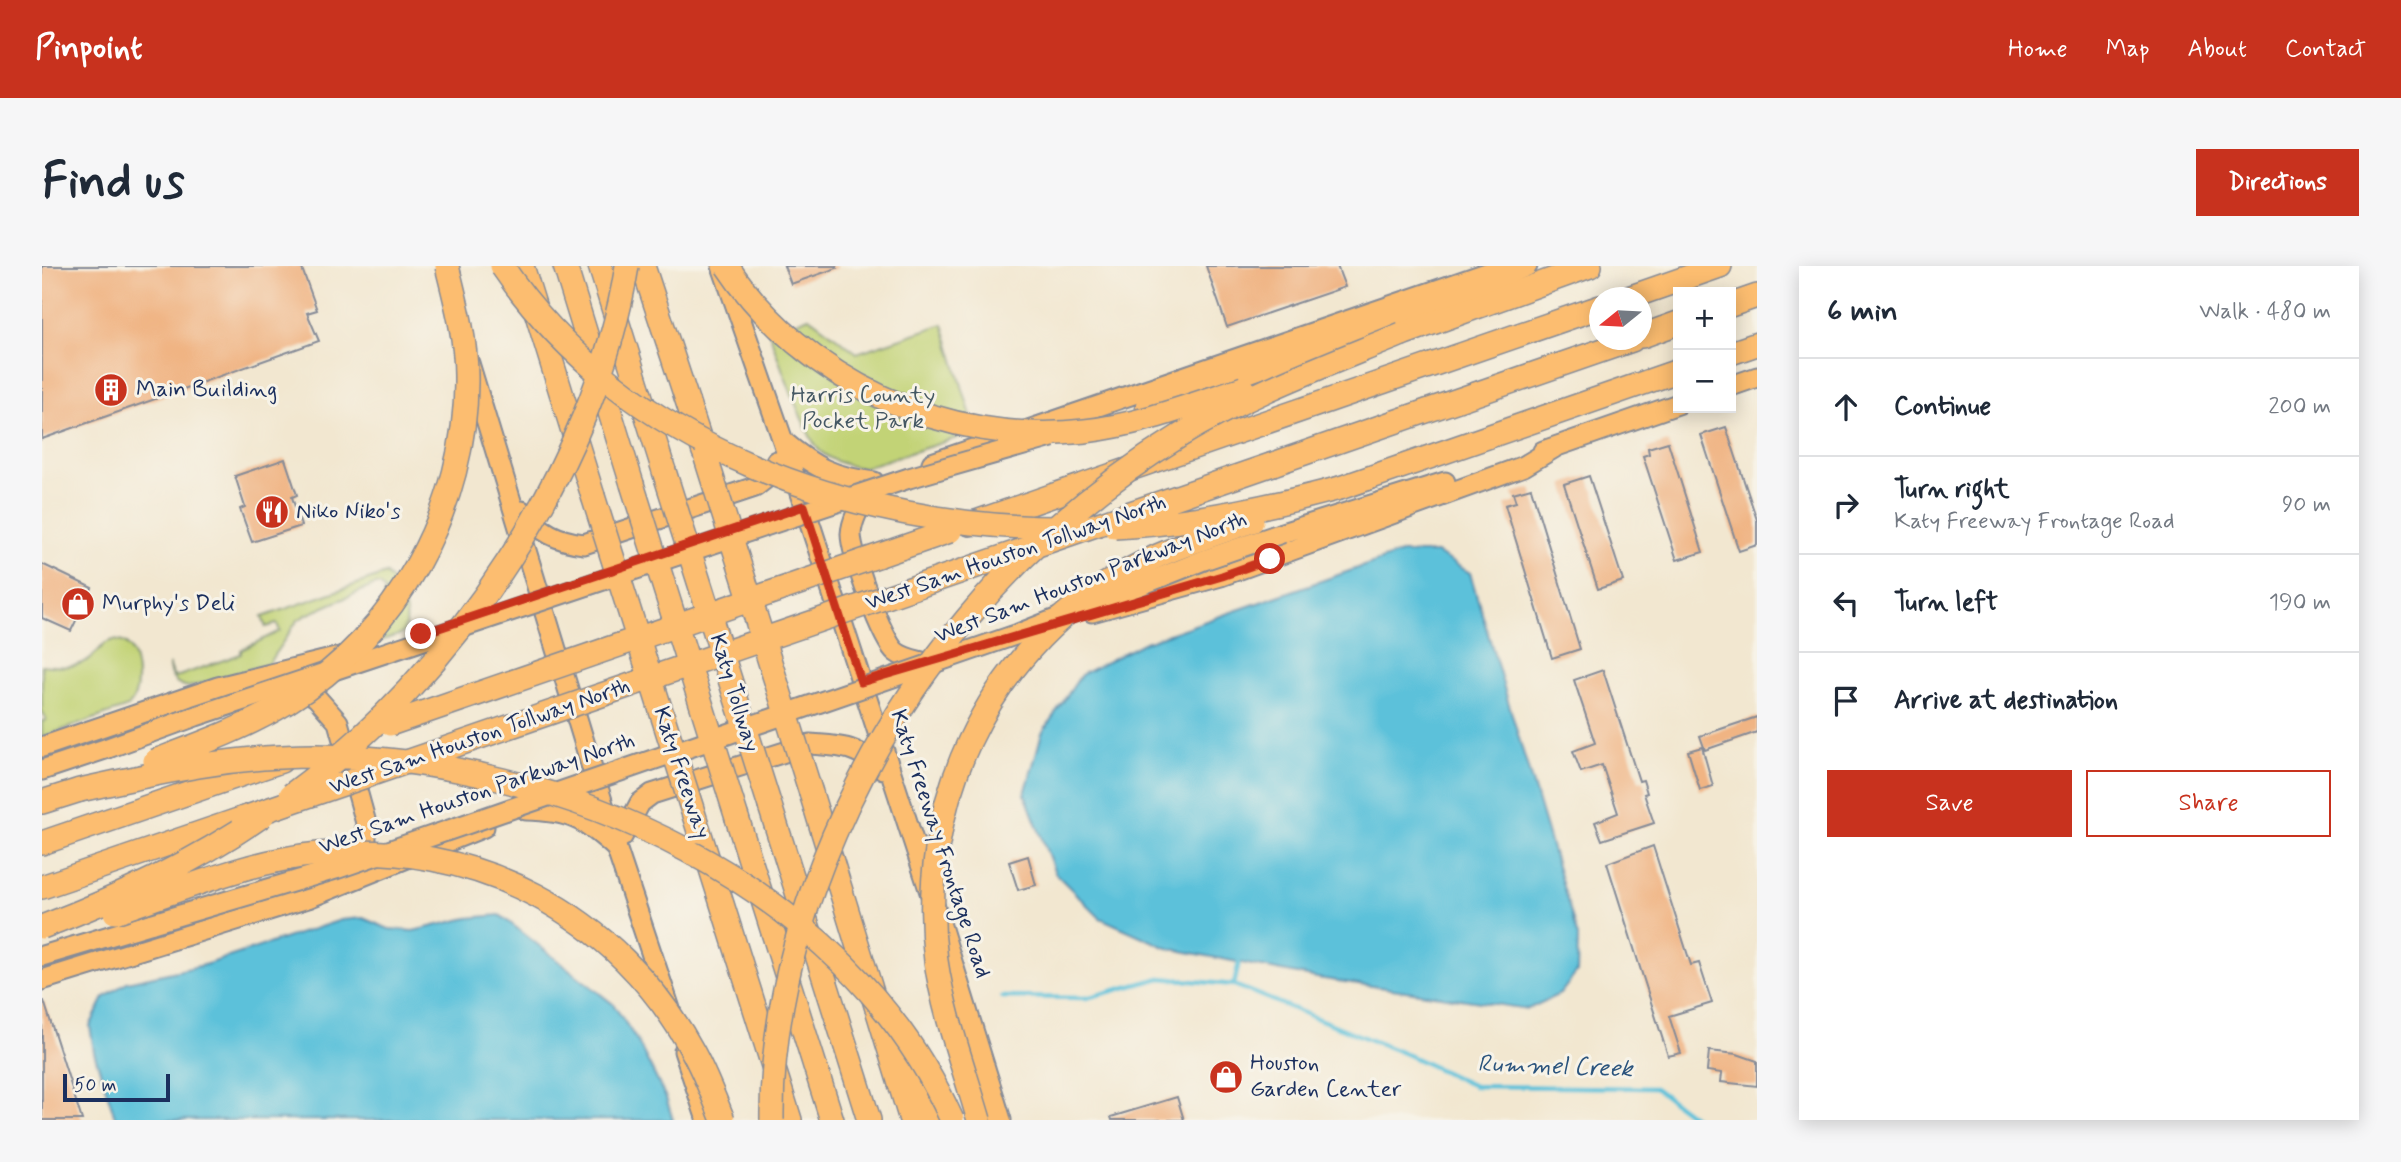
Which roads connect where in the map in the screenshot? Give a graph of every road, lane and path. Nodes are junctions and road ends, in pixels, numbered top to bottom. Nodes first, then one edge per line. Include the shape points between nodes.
1 (440, 266) edge
2 (447, 266) edge
3 (502, 266) edge
4 (508, 266) edge
5 (522, 266) edge
6 (565, 266) edge
7 (600, 266) edge
8 (627, 266) edge
9 (643, 266) edge
10 (724, 266) edge
11 (1507, 266) edge
12 (1527, 266) edge
13 (1590, 266) edge
14 (1720, 266) edge
15 (1652, 290) edge
16 (1757, 296) edge
17 (1736, 303) edge
18 (1589, 311) edge
19 (1673, 325) edge
20 (1652, 332) edge
21 (1402, 334) junction
22 (1757, 344) edge
23 (1603, 350) edge
24 (1736, 351) edge
25 (1673, 373) edge
26 (1757, 377) edge
27 (1736, 384) edge
28 (564, 402) junction
29 (1673, 406) edge
30 (783, 441) junction
31 (1554, 448) junction
32 (874, 482) junction
33 (1340, 488) junction
34 (508, 490) junction
35 (804, 506) junction
36 (540, 596) junction
37 (479, 615) junction
38 (926, 663) junction
39 (264, 674) junction
40 (861, 682) junction
41 (42, 747) edge
42 (42, 770) edge
43 (595, 776) junction
44 (892, 776) junction
45 (80, 790) junction
46 (42, 802) edge
47 (526, 810) junction
48 (42, 843) edge
49 (617, 850) junction
50 (42, 887) edge
51 (308, 898) junction
52 (42, 927) edge
53 (852, 931) junction
54 (42, 936) edge
55 (42, 956) edge
56 (42, 980) edge
57 (753, 1003) junction
58 (707, 1120) edge
59 (723, 1120) edge
60 (772, 1120) edge
61 (779, 1120) edge
62 (790, 1120) edge
63 (832, 1120) edge
64 (869, 1120) edge
65 (911, 1120) edge
66 (931, 1120) edge
67 (952, 1120) edge
68 (979, 1120) edge
69 (1001, 1120) edge

1 - 34 main road
2 - 45 highway, bridge via 463,338 466,376 460,445 433,533 392,604 358,645 288,701 222,735
3 - 33 highway, bridge via 523,296 578,355 654,415 780,476 879,506 1000,526 1097,527 1229,514
4 - 28 highway
5 - 28 highway, Katy Freeway
6 - 63 highway, Katy Tollway, bridge
7 - 64 highway, Katy Tollway, bridge
8 - 52 highway, bridge via 601,372 549,492 486,593 436,660 334,761 238,833 167,873
9 - 53 highway, bridge
10 - 21 highway, bridge via 789,338 852,382 925,415 1007,432 1082,432 1129,424
10 - 30 main road, Katy Freeway Frontage Road
11 - 32 main road
12 - 42 main road, bridge via 1426,311 1123,416 909,478
13 - 21 highway
14 - 15 highway
16 - 17 highway
18 - 48 highway, West Sam Houston Tollway North, bridge
19 - 20 highway
21 - 60 highway, bridge via 1241,402 1160,449 1076,511 974,609 879,743 817,877 780,1009
22 - 24 highway
23 - 50 highway, West Sam Houston Tollway North, bridge
25 - 33 highway
26 - 27 main road
28 - 57 highway, Katy Freeway, bridge
29 - 31 main road, West Sam Houston Parkway North
30 - 32 main road via 827,472
30 - 34 main road via 768,476 755,487 584,544 550,537 532,523
30 - 35 main road, Katy Freeway Frontage Road
31 - 38 main road via 1524,466 1222,576
31 - 55 main road, West Sam Houston Parkway North, bridge via 1282,533 1018,635 336,869
32 - 35 main road
32 - 38 main road via 856,513 852,548 883,634 905,658
33 - 68 highway, bridge via 1170,551 1098,589 1025,654 978,721 955,772 940,825 932,915 941,986
34 - 36 main road
34 - 37 main road via 513,527 510,565 496,596
35 - 36 main road
35 - 40 main road, Katy Freeway Frontage Road
36 - 37 main road
36 - 43 main road
37 - 39 main road via 404,640
38 - 40 main road
38 - 44 main road via 908,692
39 - 41 main road
39 - 51 main road via 316,696 338,722 366,823 359,859 337,881
40 - 43 main road
40 - 44 main road, Katy Freeway Frontage Road
43 - 47 main road
43 - 49 main road
44 - 49 main road via 865,753 810,744 652,794 628,822
44 - 69 main road, Katy Freeway Frontage Road
45 - 46 highway
45 - 67 highway, bridge via 199,764 339,757 452,768 581,803 687,850 817,940 881,1005 927,1072
47 - 49 main road via 554,811 575,818
47 - 51 main road
49 - 58 main road
51 - 56 main road
53 - 65 highway
53 - 66 highway
54 - 59 highway, bridge via 285,859 378,851 463,866 552,904 623,958 683,1035
57 - 61 highway
57 - 62 highway, Katy Freeway

